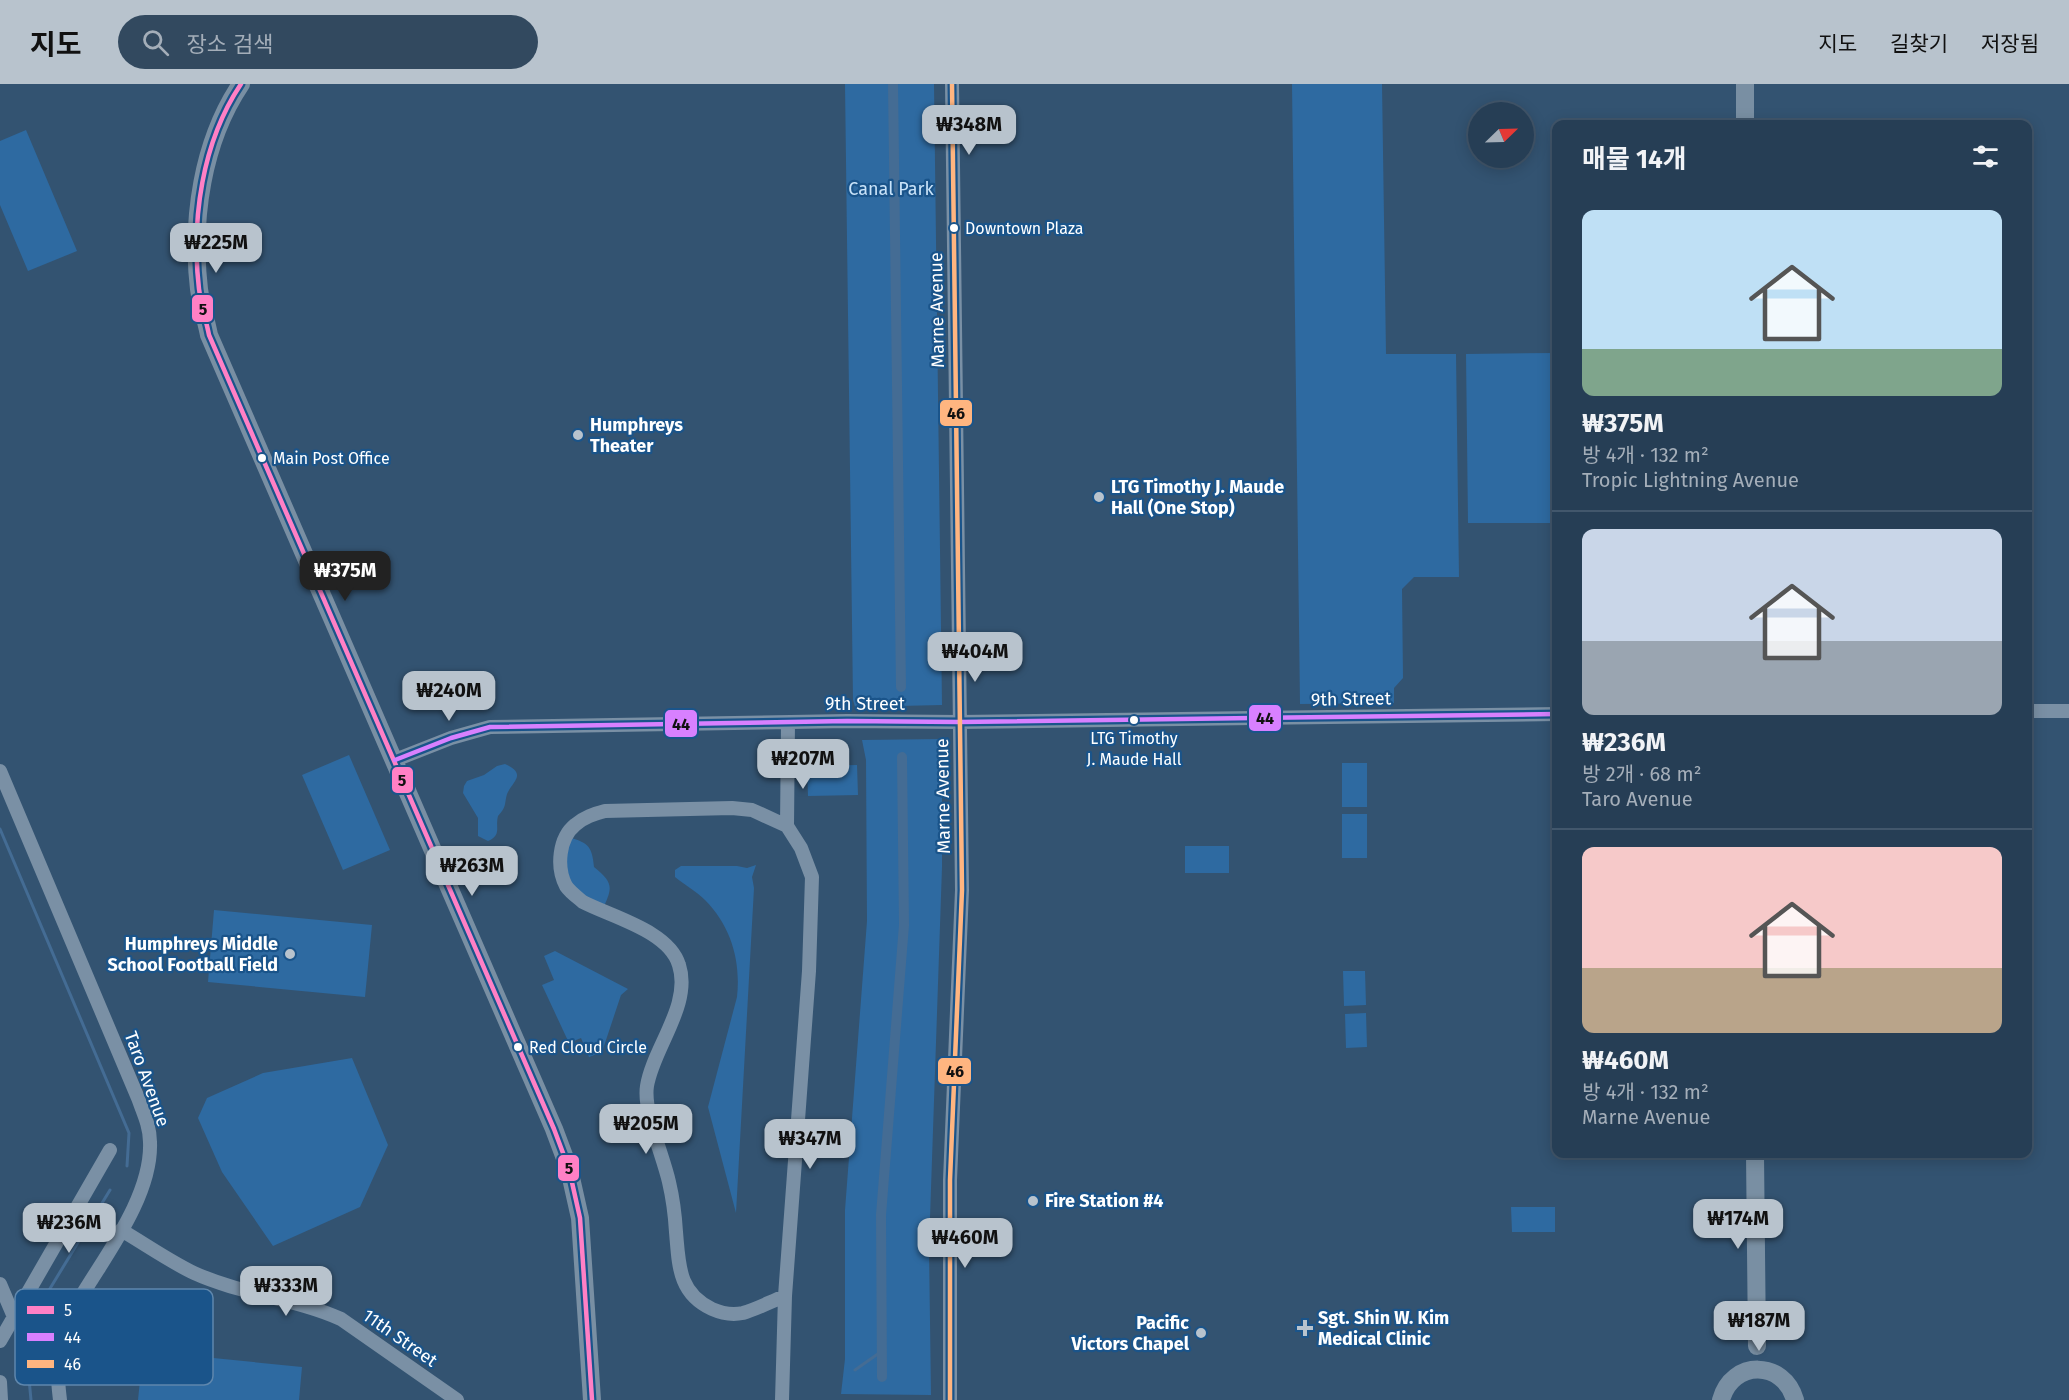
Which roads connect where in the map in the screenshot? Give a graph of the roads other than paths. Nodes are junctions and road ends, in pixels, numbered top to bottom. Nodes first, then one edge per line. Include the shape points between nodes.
1 (241, 84) edge
2 (952, 84) edge
3 (1744, 84) edge
4 (1745, 120) edge
5 (2032, 711) edge
6 (2069, 711) edge
7 (1552, 714) edge
8 (960, 722) junction
9 (788, 723) junction
10 (395, 760) junction
11 (0, 771) edge
12 (787, 826) junction
13 (110, 1150) dead end
14 (1755, 1158) edge
15 (122, 1230) junction
16 (0, 1284) edge
17 (30, 1289) edge
18 (86, 1289) edge
19 (785, 1296) junction
20 (14, 1317) joint
21 (0, 1341) edge
22 (1757, 1346) junction
23 (1748, 1371) junction
24 (1770, 1371) junction
25 (0, 1382) edge
26 (59, 1385) edge
27 (0, 1392) edge
28 (1721, 1399) edge
29 (1795, 1399) edge
30 (1, 1400) edge
31 (60, 1400) edge
32 (457, 1400) edge
33 (592, 1400) edge
34 (782, 1400) edge
35 (950, 1400) edge

1 - 10 main road via 227,105 201,186 196,229 200,291 209,335
2 - 8 street, Marne Avenue
3 - 4 main road
5 - 6 street
7 - 8 street, 9th Street
8 - 9 street, 9th Street
8 - 35 street, Marne Avenue via 962,890 950,1180
9 - 10 street, 9th Street via 490,727
9 - 12 street
10 - 33 main road via 569,1169 580,1218
11 - 15 street, Taro Avenue via 147,1122 150,1140 146,1178
12 - 19 street via 812,877 809,971
12 - 19 street via 752,810 732,808 605,811 574,825 561,849 562,875 574,895 655,935 679,963 680,998 647,1084 646,1101 674,1205 682,1279 700,1303 720,1312 742,1313
13 - 17 street
14 - 22 main road
15 - 18 street, Taro Avenue
15 - 32 street, 11th Street via 194,1273 322,1310 340,1319
16 - 20 street
19 - 34 street
20 - 21 street
22 - 23 street via 1754,1364
22 - 24 street via 1762,1364
23 - 24 main road
23 - 28 main road via 1731,1381
24 - 29 main road via 1786,1382
25 - 27 street
26 - 31 street, Taro Avenue
27 - 30 street

